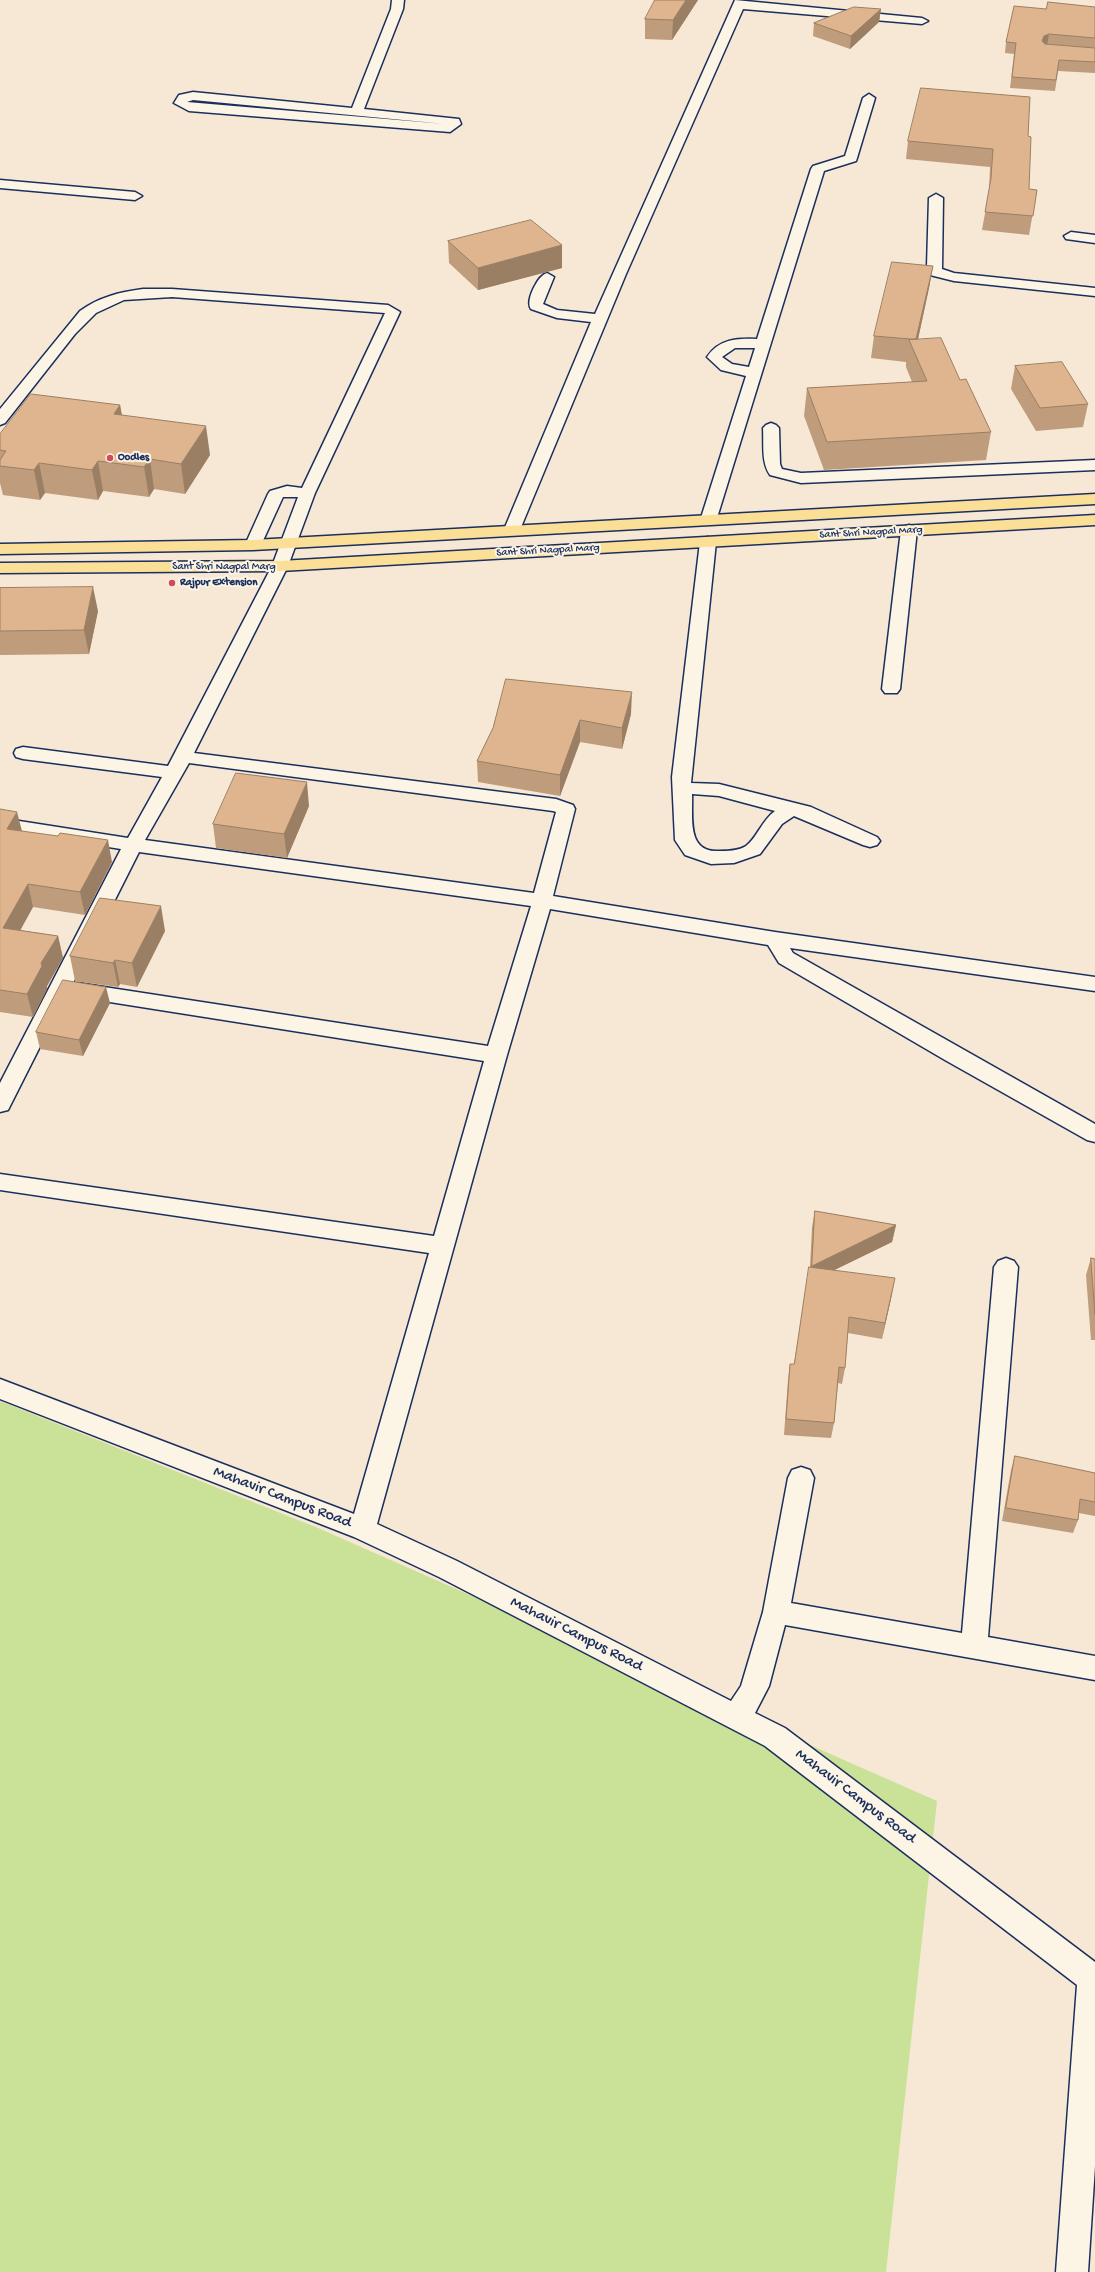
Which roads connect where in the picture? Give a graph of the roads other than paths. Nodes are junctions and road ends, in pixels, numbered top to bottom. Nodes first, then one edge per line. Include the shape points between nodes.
1 (398, 0) edge
2 (740, 2) edge
3 (922, 22) dead end
4 (869, 98) dead end
5 (357, 111) junction
6 (0, 184) edge
7 (135, 196) dead end
8 (936, 198) dead end
9 (1071, 236) dead end
10 (1095, 238) edge
11 (547, 277) dead end
12 (1095, 292) edge
13 (600, 319) junction
14 (762, 344) junction
15 (754, 372) junction
16 (0, 420) edge
17 (771, 428) dead end
18 (1095, 465) edge
19 (307, 493) junction
20 (1095, 499) edge
21 (1095, 520) edge
22 (708, 521) junction
23 (909, 530) junction
24 (511, 532) junction
25 (708, 542) junction
26 (289, 543) junction
27 (253, 545) junction
28 (0, 548) edge
29 (280, 566) junction
30 (0, 568) edge
31 (890, 690) dead end
32 (23, 753) dead end
33 (179, 765) junction
34 (682, 788) junction
35 (791, 809) junction
36 (0, 824) edge
37 (870, 841) dead end
38 (133, 845) junction
39 (542, 902) junction
40 (775, 940) junction
41 (1095, 984) edge
42 (58, 987) junction
43 (496, 1055) junction
44 (0, 1104) edge
45 (1095, 1134) edge
46 (0, 1182) edge
47 (444, 1246) junction
48 (1006, 1267) dead end
49 (0, 1389) edge
50 (801, 1478) dead end
51 (363, 1529) junction
52 (776, 1612) junction
53 (974, 1647) junction
54 (1095, 1668) edge
55 (735, 1716) junction
56 (1093, 1979) edge
57 (1072, 2272) edge

1 - 5 street
2 - 3 street
2 - 13 street
4 - 14 street via 851,158 818,169
5 - 5 street via 450,121 455,124 446,129 389,125 189,107 180,101 193,96
6 - 7 street
8 - 12 street via 935,272 954,277
9 - 10 street
11 - 13 street via 536,301 536,306 541,310
13 - 24 street
14 - 15 street
14 - 15 street via 729,344 718,350 714,357 720,366
15 - 22 street
16 - 19 street via 72,328 96,306 114,298 172,292 388,309 393,312 390,321
17 - 18 street via 772,464 776,472 801,478
19 - 26 street
19 - 27 street via 287,491 276,494
20 - 22 main road, Sant Shri Nagpal Marg
21 - 23 main road, Sant Shri Nagpal Marg
22 - 24 main road, Sant Shri Nagpal Marg
23 - 25 main road, Sant Shri Nagpal Marg
23 - 31 street
24 - 26 main road, Sant Shri Nagpal Marg
25 - 29 main road, Sant Shri Nagpal Marg
25 - 34 street
26 - 27 main road, Sant Shri Nagpal Marg
26 - 29 street
27 - 28 main road, Sant Shri Nagpal Marg
29 - 30 main road, Sant Shri Nagpal Marg
29 - 33 street
32 - 33 street
33 - 38 street
33 - 39 street via 563,806 566,813
34 - 35 street via 718,790
34 - 35 street via 685,840 692,851 711,858 734,857 753,850 775,820
35 - 37 street via 804,811
36 - 38 street
38 - 39 street
38 - 42 street
39 - 40 street via 703,926
39 - 43 street
40 - 41 street
40 - 45 street via 786,958 953,1056
42 - 43 street
42 - 44 street
43 - 47 street
46 - 47 street
47 - 51 street
48 - 53 street
49 - 51 street, Mahavir Campus Road
50 - 52 street
51 - 55 street, Mahavir Campus Road via 448,1569
52 - 53 street
52 - 55 street via 755,1686 749,1700
53 - 54 street
55 - 56 street, Mahavir Campus Road via 776,1737
56 - 57 street

